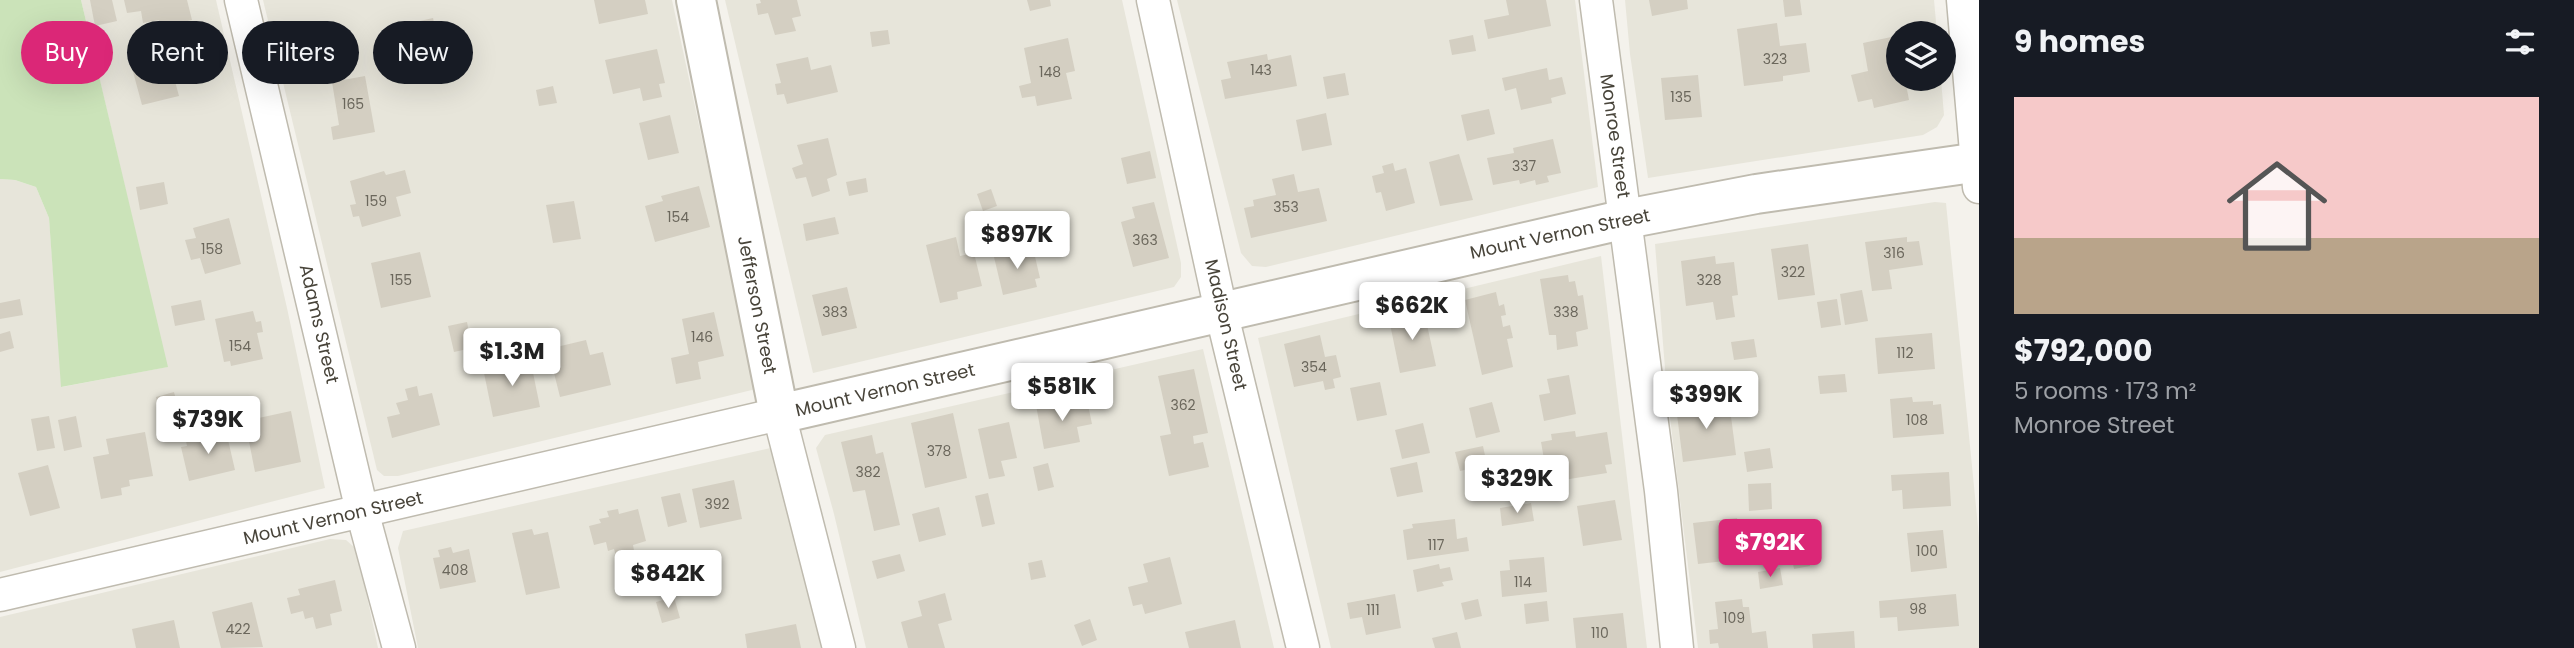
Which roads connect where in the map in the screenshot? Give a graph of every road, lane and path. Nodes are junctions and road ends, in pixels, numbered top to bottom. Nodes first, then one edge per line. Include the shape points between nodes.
1 (241, 0) edge
2 (696, 0) edge
3 (1153, 0) edge
4 (1596, 0) edge
5 (1964, 0) edge
6 (1978, 170) edge
7 (1626, 219) junction
8 (1221, 311) junction
9 (779, 414) junction
10 (362, 511) junction
11 (0, 594) edge
12 (399, 648) edge
13 (839, 648) edge
14 (1303, 648) edge
15 (1677, 648) edge

1 - 10 street, Adams Street
2 - 9 street, Jefferson Street
3 - 8 street, Madison Street
4 - 7 street, Monroe Street
5 - 6 street
6 - 7 street, Mount Vernon Street via 1756,194
7 - 8 street, Mount Vernon Street
7 - 15 street, Monroe Street
8 - 9 street, Mount Vernon Street
8 - 14 street, Madison Street
9 - 10 street, Mount Vernon Street
9 - 13 street, Jefferson Street
10 - 11 street, Mount Vernon Street
10 - 12 street, Adams Street

